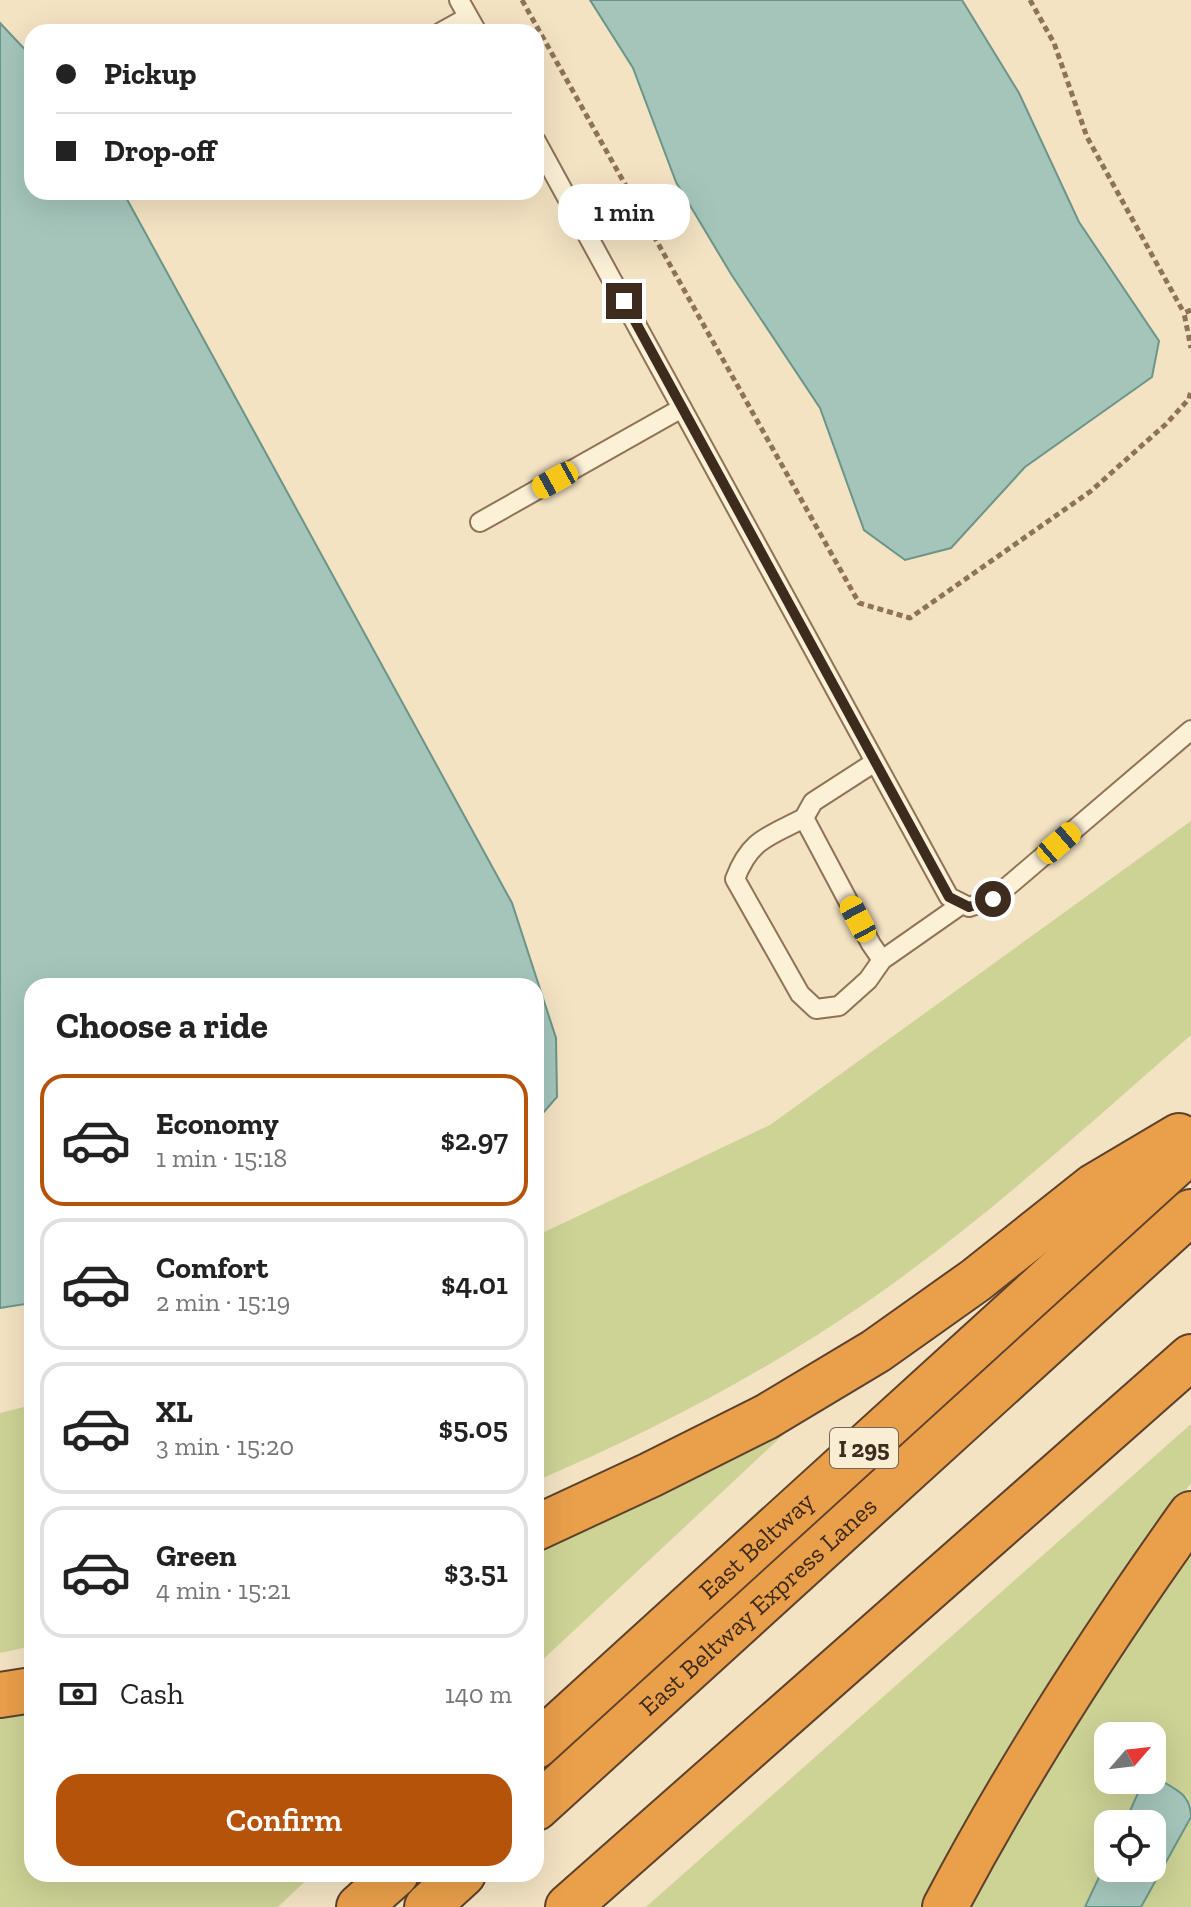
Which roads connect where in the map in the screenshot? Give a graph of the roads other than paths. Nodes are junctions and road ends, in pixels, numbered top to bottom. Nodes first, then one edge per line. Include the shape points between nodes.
1 (459, 0) edge
2 (472, 24) edge
3 (544, 156) edge
4 (682, 408) junction
5 (480, 522) dead end
6 (1191, 730) edge
7 (875, 762) junction
8 (804, 818) junction
9 (962, 904) junction
10 (882, 960) junction
11 (1191, 1128) edge
12 (1191, 1150) edge
13 (1191, 1212) edge
14 (1191, 1357) edge
15 (1191, 1514) edge
16 (544, 1524) edge
17 (24, 1691) edge
18 (0, 1695) edge
19 (544, 1739) edge
20 (544, 1801) edge
21 (387, 1882) edge
22 (454, 1882) edge
23 (359, 1907) edge
24 (427, 1907) edge
25 (568, 1907) edge
26 (945, 1907) edge

1 - 2 lane
3 - 4 lane
4 - 5 lane
4 - 7 lane
6 - 9 lane via 993,899 969,907
7 - 8 lane via 813,802
7 - 9 lane via 949,897
8 - 10 lane
8 - 10 lane via 756,844 743,857 735,879 800,994 816,1009 839,1006
9 - 10 lane
11 - 16 highway via 1093,1187 876,1351 766,1417
12 - 19 highway, East Beltway / I 295
13 - 20 highway, East Beltway Express Lanes / I 295
14 - 25 highway
15 - 26 highway via 1089,1662
17 - 18 highway
21 - 23 highway
22 - 24 highway

